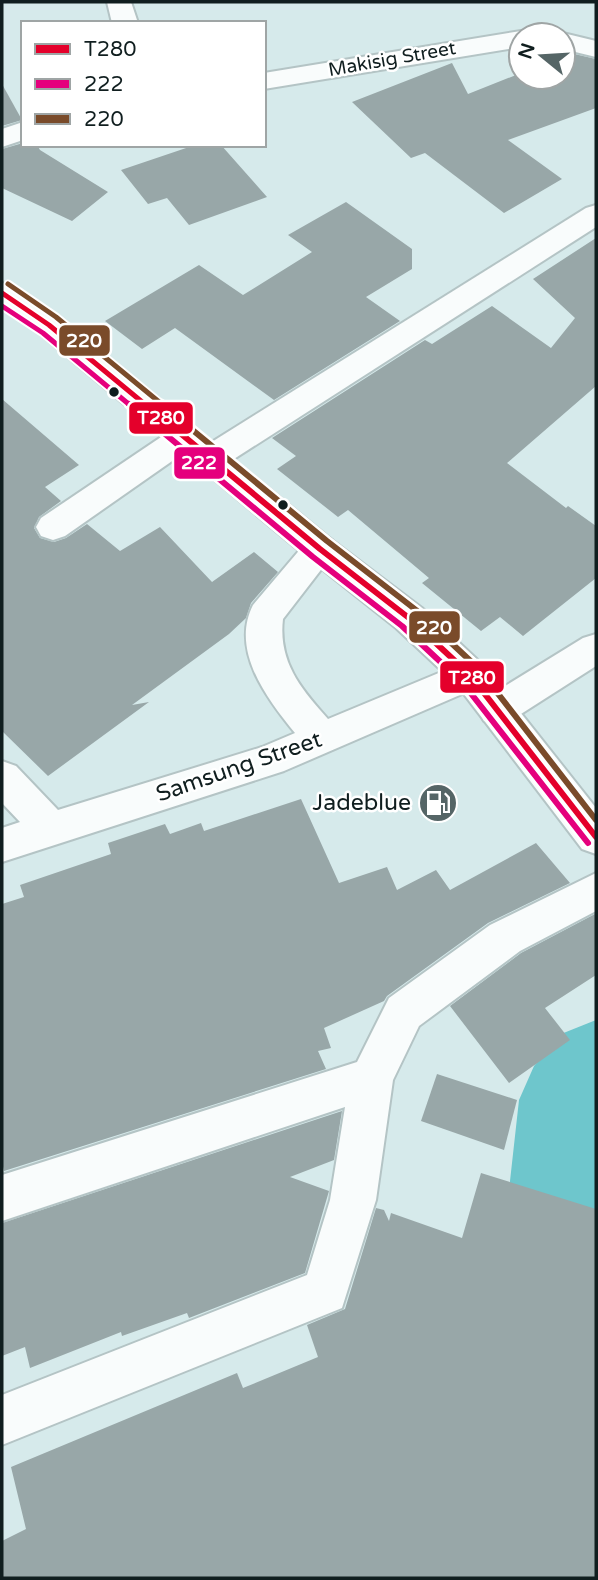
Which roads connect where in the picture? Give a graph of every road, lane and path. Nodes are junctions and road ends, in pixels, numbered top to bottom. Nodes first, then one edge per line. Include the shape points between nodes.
1 (119, 2) edge
2 (124, 21) edge
3 (507, 41) edge
4 (577, 44) edge
5 (596, 49) edge
6 (266, 81) edge
7 (21, 131) edge
8 (2, 139) edge
9 (596, 214) edge
10 (2, 293) edge
11 (184, 437) junction
12 (211, 458) junction
13 (53, 527) dead end
14 (320, 549) junction
15 (596, 648) edge
16 (470, 675) junction
17 (497, 710) junction
18 (323, 739) junction
19 (2, 777) edge
20 (51, 829) junction
21 (596, 837) edge
22 (2, 845) edge
23 (596, 891) edge
24 (372, 1079) junction
25 (2, 1198) edge
26 (2, 1420) edge

1 - 2 street
3 - 6 street, Makisig Street
4 - 5 street
7 - 8 street
9 - 12 street
10 - 11 street via 49,325
11 - 12 street
11 - 13 street
12 - 14 street
14 - 16 street via 409,618
14 - 18 street via 264,624 267,660 280,688
15 - 17 street
16 - 17 street
16 - 18 street, Samsung Street
17 - 21 street
18 - 20 street, Samsung Street via 271,760
19 - 20 street
20 - 22 street, Samsung Street
23 - 24 street via 505,938 404,1013
24 - 25 street
24 - 26 street via 353,1200 325,1291

